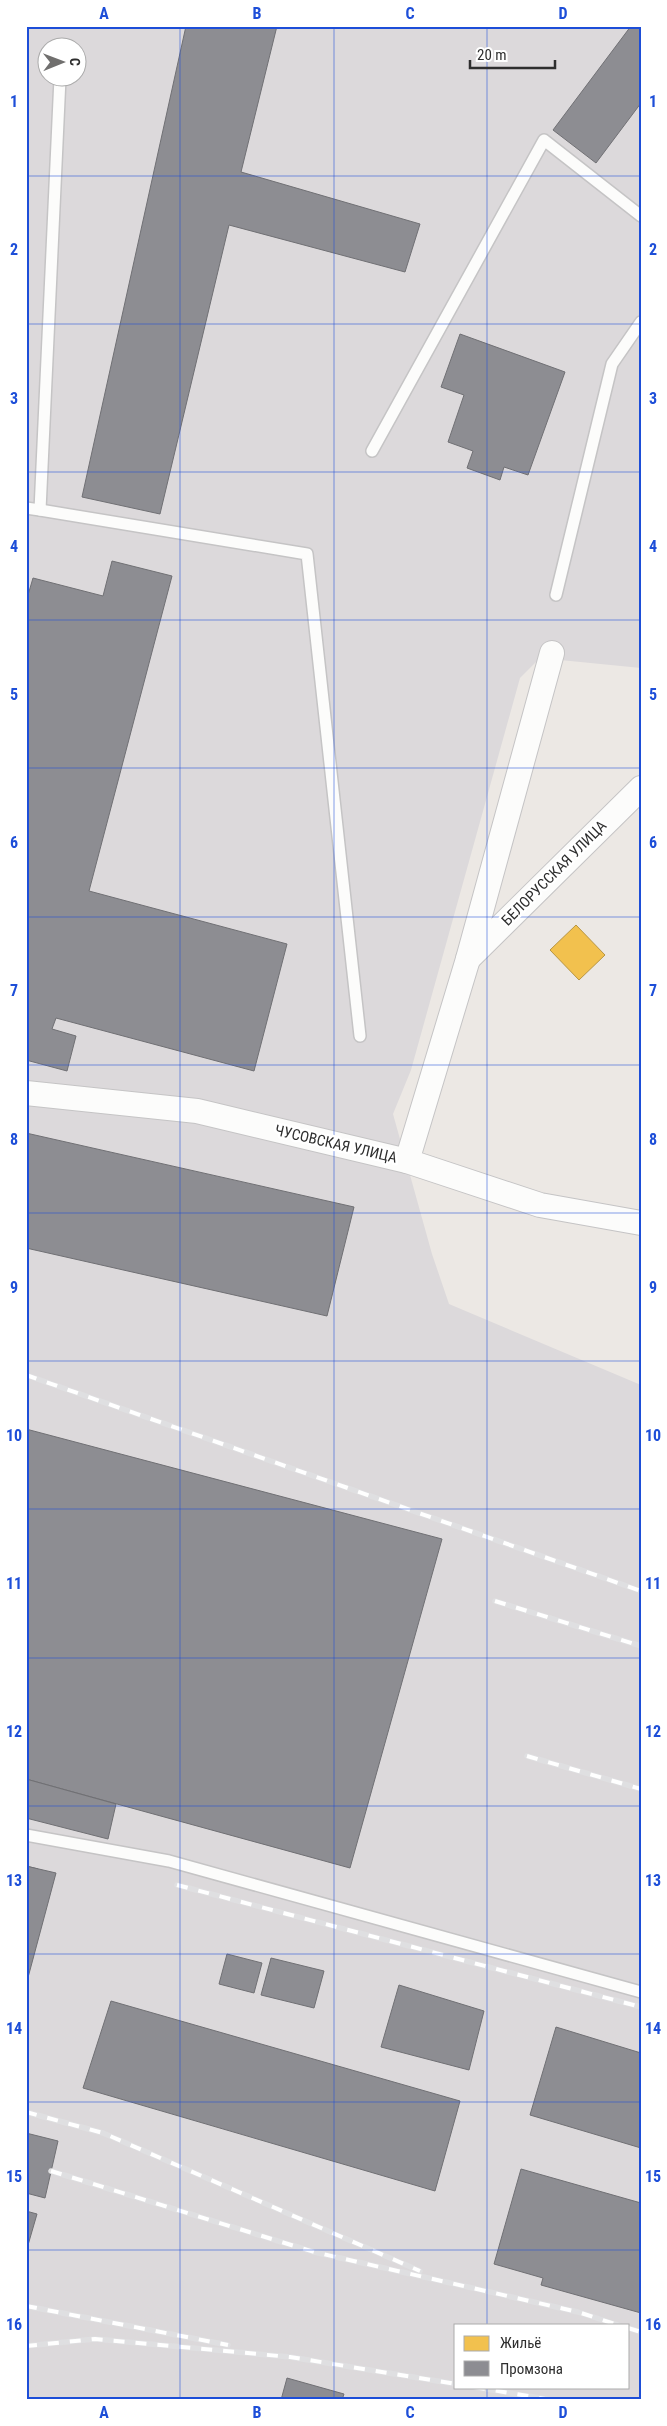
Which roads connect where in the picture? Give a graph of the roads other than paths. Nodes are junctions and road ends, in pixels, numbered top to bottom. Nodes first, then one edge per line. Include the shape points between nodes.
1 (60, 88) edge
2 (641, 216) edge
3 (641, 322) edge
4 (372, 451) dead end
5 (26, 508) edge
6 (40, 510) junction
7 (556, 595) dead end
8 (552, 653) dead end
9 (641, 788) edge
10 (468, 959) junction
11 (360, 1036) dead end
12 (26, 1092) edge
13 (407, 1161) junction
14 (641, 1223) edge
15 (26, 1835) edge
16 (641, 1992) edge

1 - 6 lane
2 - 4 lane via 544,140
3 - 7 lane via 612,364
5 - 6 lane
6 - 11 lane via 307,554
8 - 10 street
9 - 10 street, БЕЛОРУССКАЯ УЛИЦА
10 - 13 street
12 - 13 street, ЧУСОВСКАЯ УЛИЦА via 197,1111
13 - 14 street, ЧУСОВСКАЯ УЛИЦА via 540,1206
15 - 16 lane via 169,1860

